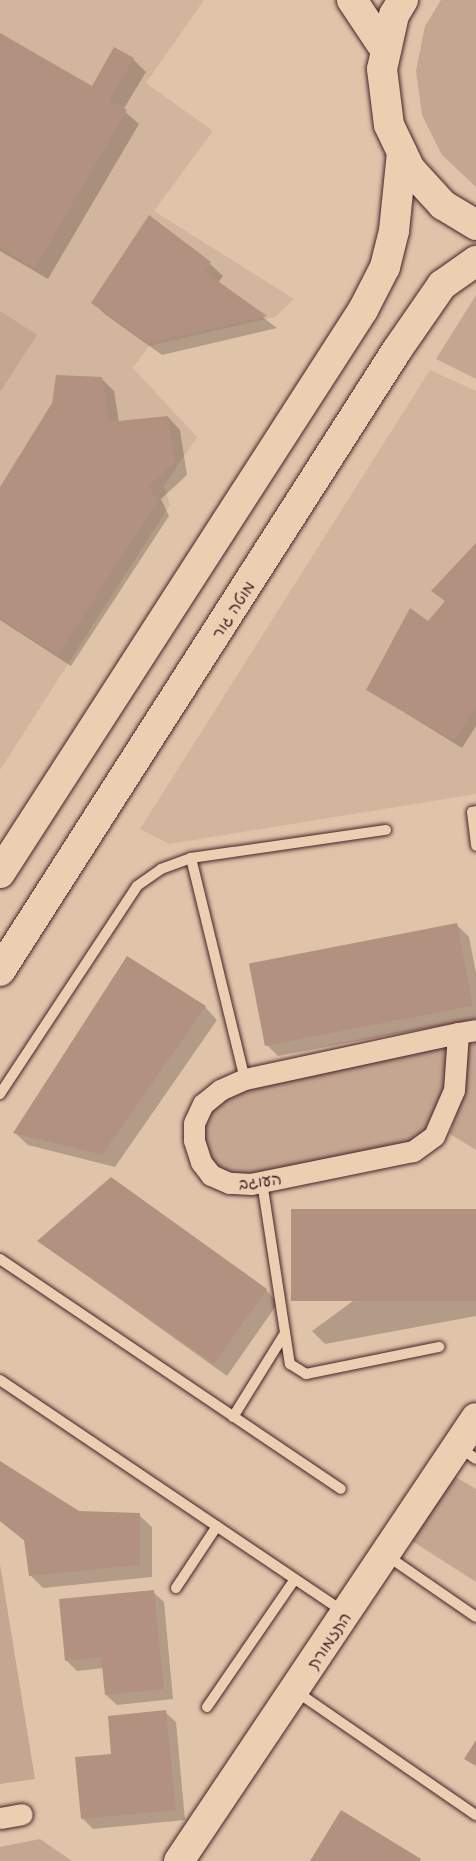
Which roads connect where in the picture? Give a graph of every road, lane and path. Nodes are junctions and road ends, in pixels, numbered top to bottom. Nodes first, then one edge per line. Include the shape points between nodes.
1 (352, 0) edge
2 (403, 0) edge
3 (386, 51) junction
4 (402, 152) junction
5 (476, 225) edge
6 (476, 261) edge
7 (476, 811) edge
8 (386, 830) dead end
9 (476, 846) edge
10 (191, 858) junction
11 (0, 873) edge
12 (0, 971) edge
13 (467, 1032) edge
14 (245, 1079) junction
15 (0, 1094) edge
16 (262, 1182) junction
17 (0, 1258) edge
18 (285, 1333) junction
19 (439, 1347) dead end
20 (0, 1380) edge
21 (233, 1417) junction
22 (476, 1418) edge
23 (467, 1452) edge
24 (340, 1489) dead end
25 (217, 1527) junction
26 (386, 1555) junction
27 (295, 1579) junction
28 (176, 1588) dead end
29 (345, 1613) junction
30 (476, 1617) edge
31 (294, 1690) junction
32 (207, 1707) dead end
33 (22, 1814) dead end
34 (476, 1815) edge
35 (0, 1818) edge
36 (179, 1861) edge

1 - 3 main road
2 - 3 main road via 394,15
3 - 4 main road via 382,69 389,125
4 - 5 main road via 410,169 443,205
4 - 11 main road via 394,231 385,267 363,310
6 - 12 main road, מוטה גור via 442,285 397,350
7 - 9 lane via 472,812
8 - 10 lane
10 - 14 lane
10 - 15 lane via 161,869 137,886
13 - 14 street, העוגב
13 - 16 street, העוגב via 454,1090 434,1136 413,1151
14 - 16 street, העוגב via 220,1090 203,1104 194,1123 194,1140 201,1162 211,1174 229,1183
16 - 18 lane
17 - 21 lane
18 - 19 lane via 290,1364 306,1374
18 - 21 lane
20 - 25 lane
21 - 24 lane
22 - 23 main road, התזמורת
23 - 26 main road, התזמורת
25 - 27 lane
25 - 28 lane
26 - 29 main road, התזמורת
26 - 30 lane
27 - 29 lane
27 - 32 lane
29 - 31 main road, התזמורת
31 - 34 lane
31 - 36 main road, התזמורת
33 - 35 street

